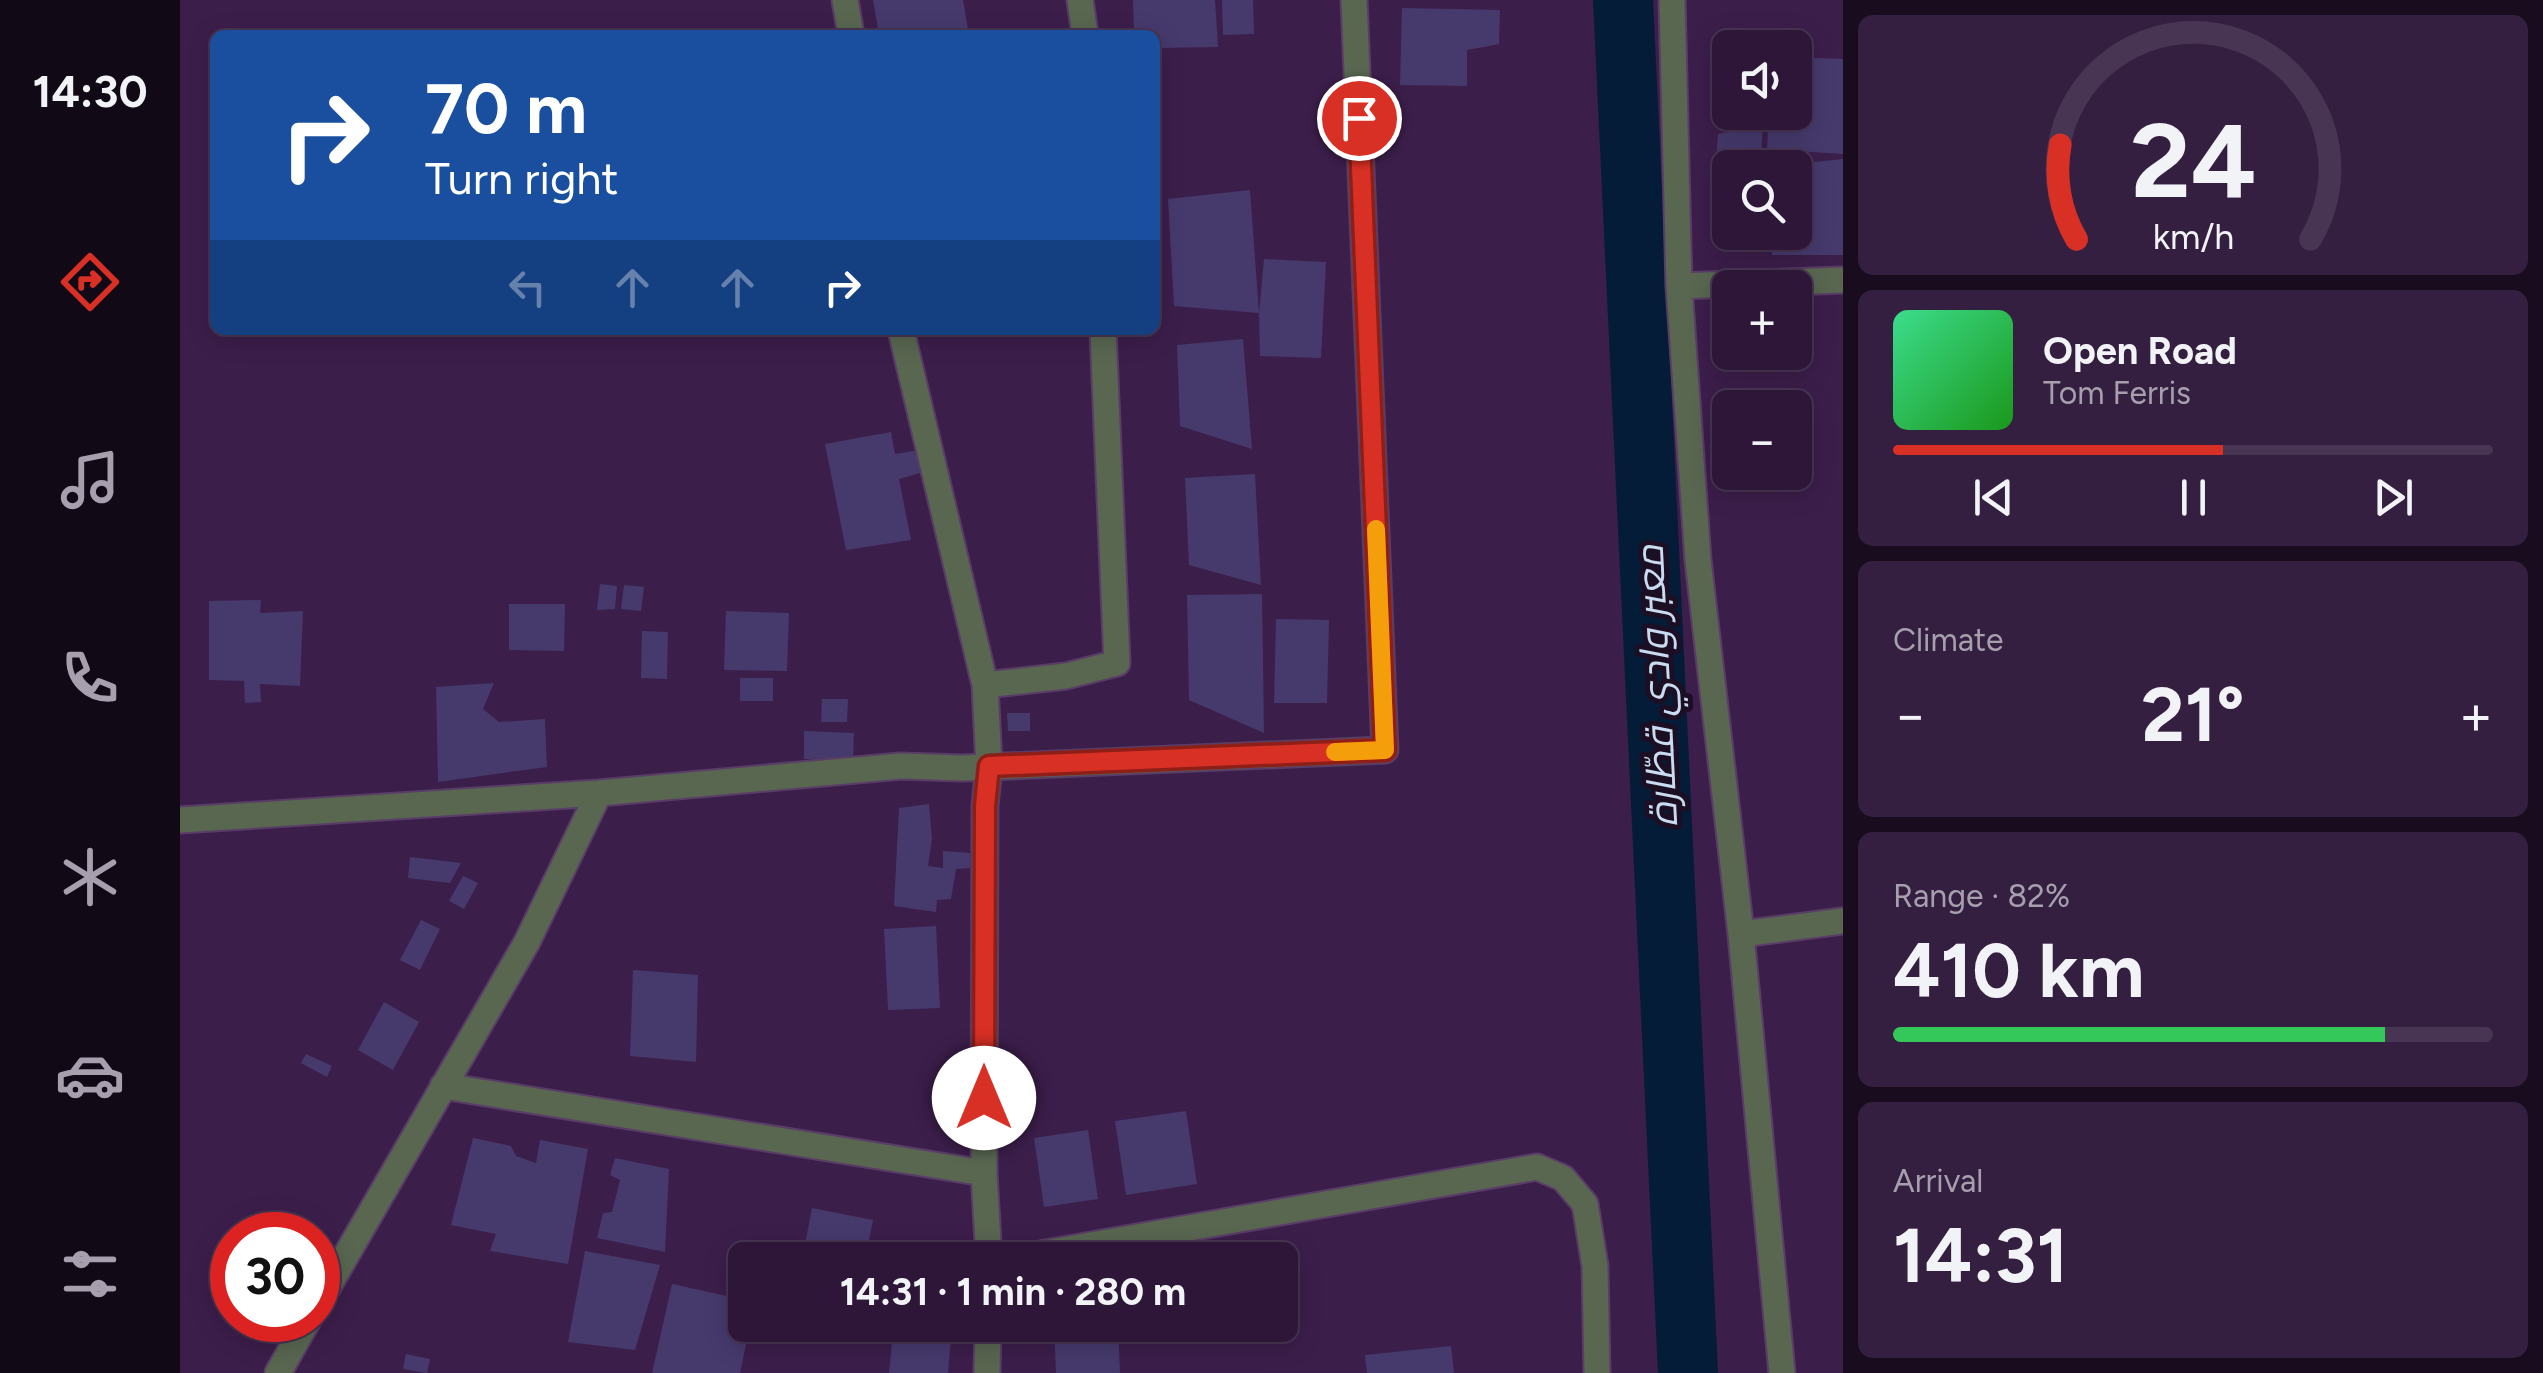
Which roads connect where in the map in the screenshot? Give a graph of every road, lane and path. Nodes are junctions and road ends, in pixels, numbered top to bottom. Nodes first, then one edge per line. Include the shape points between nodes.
1 (845, 0) edge
2 (1080, 0) edge
3 (1354, 0) edge
4 (1672, 0) edge
5 (850, 30) edge
6 (1085, 30) edge
7 (1843, 280) edge
8 (1678, 286) junction
9 (903, 335) edge
10 (1104, 335) edge
11 (985, 685) junction
12 (989, 766) junction
13 (599, 794) junction
14 (180, 820) edge
15 (1843, 922) edge
16 (1741, 934) junction
17 (443, 1086) junction
18 (984, 1174) junction
19 (988, 1242) edge
20 (1109, 1242) edge
21 (340, 1266) edge
22 (296, 1342) edge
23 (988, 1342) edge
24 (278, 1373) edge
25 (987, 1373) edge
26 (1597, 1373) edge
27 (1782, 1373) edge

1 - 5 street
2 - 6 street
3 - 12 street via 1385,750
4 - 8 street
7 - 8 street
8 - 16 street via 1698,560
9 - 11 street
10 - 11 street via 1116,663
11 - 12 street
12 - 13 street via 901,766
12 - 18 street
13 - 14 street
13 - 17 street via 527,942
15 - 16 street
16 - 27 street
17 - 18 street
17 - 21 street
18 - 19 street
20 - 26 street via 1537,1167 1564,1178 1585,1204 1595,1266
22 - 24 street
23 - 25 street

